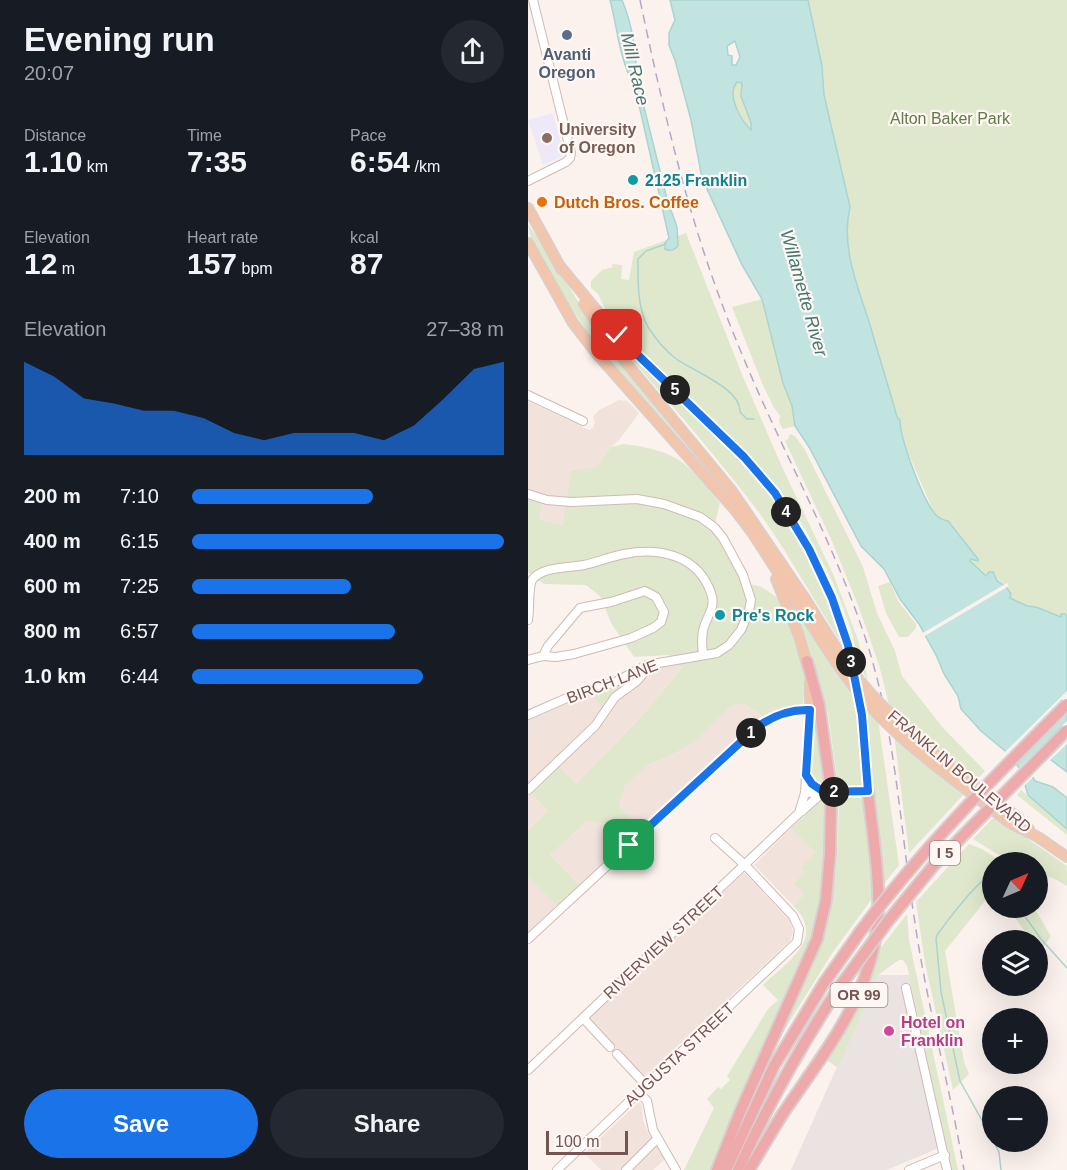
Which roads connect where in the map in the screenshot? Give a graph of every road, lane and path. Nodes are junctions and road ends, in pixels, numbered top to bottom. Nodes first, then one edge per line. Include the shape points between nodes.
1 (533, 0) edge
2 (528, 181) edge
3 (528, 208) edge
4 (528, 243) edge
5 (560, 266) junction
6 (528, 395) edge
7 (583, 421) dead end
8 (528, 494) edge
9 (767, 558) junction
10 (528, 590) edge
11 (800, 599) junction
12 (528, 620) edge
13 (703, 655) junction
14 (543, 656) junction
15 (528, 660) edge
16 (807, 661) junction
17 (651, 664) junction
18 (1067, 704) edge
19 (810, 710) junction
20 (528, 715) edge
21 (1067, 730) edge
22 (806, 775) junction
23 (528, 790) edge
24 (868, 791) junction
25 (824, 792) junction
26 (805, 793) junction
27 (799, 813) junction
28 (715, 838) dead end
29 (1067, 857) edge
30 (744, 865) junction
31 (528, 939) edge
32 (906, 988) dead end
33 (583, 1018) junction
34 (610, 1047) dead end
35 (617, 1054) dead end
36 (528, 1070) edge
37 (646, 1085) junction
38 (639, 1092) junction
39 (657, 1139) junction
40 (945, 1155) junction
41 (557, 1170) edge
42 (626, 1170) edge
43 (676, 1170) edge
44 (717, 1170) edge
45 (726, 1170) edge
46 (738, 1170) edge
47 (749, 1170) edge
48 (909, 1170) edge
49 (947, 1170) edge

1 - 2 street via 571,147 566,162
3 - 5 main road, FRANKLIN BOULEVARD / OR 99
4 - 9 main road, FRANKLIN BOULEVARD via 573,322 597,354 715,487
5 - 11 main road, FRANKLIN BOULEVARD via 610,343 732,491
5 - 24 main road, OR 99 via 617,335 744,457 775,493 809,549 848,645 862,715
6 - 7 street
8 - 13 street, BIRCH LANE via 571,502 637,499 683,510 714,527 743,574 751,607 734,639 717,653
9 - 11 main road, FRANKLIN BOULEVARD
9 - 16 main road
10 - 12 street
10 - 13 street via 534,577 548,571 623,554 670,554 697,570 711,592 713,607 703,632
11 - 29 main road, FRANKLIN BOULEVARD, bridge via 840,668 894,730 1010,823
13 - 17 street, BIRCH LANE
14 - 14 street via 574,654 639,635 661,622 663,607 645,591 583,606
14 - 15 street
16 - 19 main road
16 - 44 highway, bridge via 819,705 831,782 826,900 817,939
17 - 20 street, BIRCH LANE
17 - 23 street via 637,681 615,697 595,726
18 - 45 highway, I 5, bridge via 890,891 824,983 774,1066
19 - 22 street, RIVERVIEW STREET
19 - 31 street via 777,715 756,728
21 - 46 highway, I 5, bridge via 934,865 888,921 838,989 786,1073
22 - 25 street
22 - 26 street, RIVERVIEW STREET
24 - 25 street
24 - 47 highway, OR 99 via 878,893 872,956 844,1023
25 - 26 street
25 - 27 street, RIVERVIEW STREET
26 - 27 street, RIVERVIEW STREET
27 - 30 street, RIVERVIEW STREET
28 - 30 street
30 - 33 street, RIVERVIEW STREET
30 - 37 street, AUGUSTA STREET via 793,916 798,925 797,942
32 - 40 street
33 - 34 street
33 - 36 street, RIVERVIEW STREET
35 - 37 street
37 - 38 street, AUGUSTA STREET
38 - 39 street via 647,1101
38 - 41 street, AUGUSTA STREET
39 - 42 street
39 - 43 street
40 - 48 street
40 - 49 street

